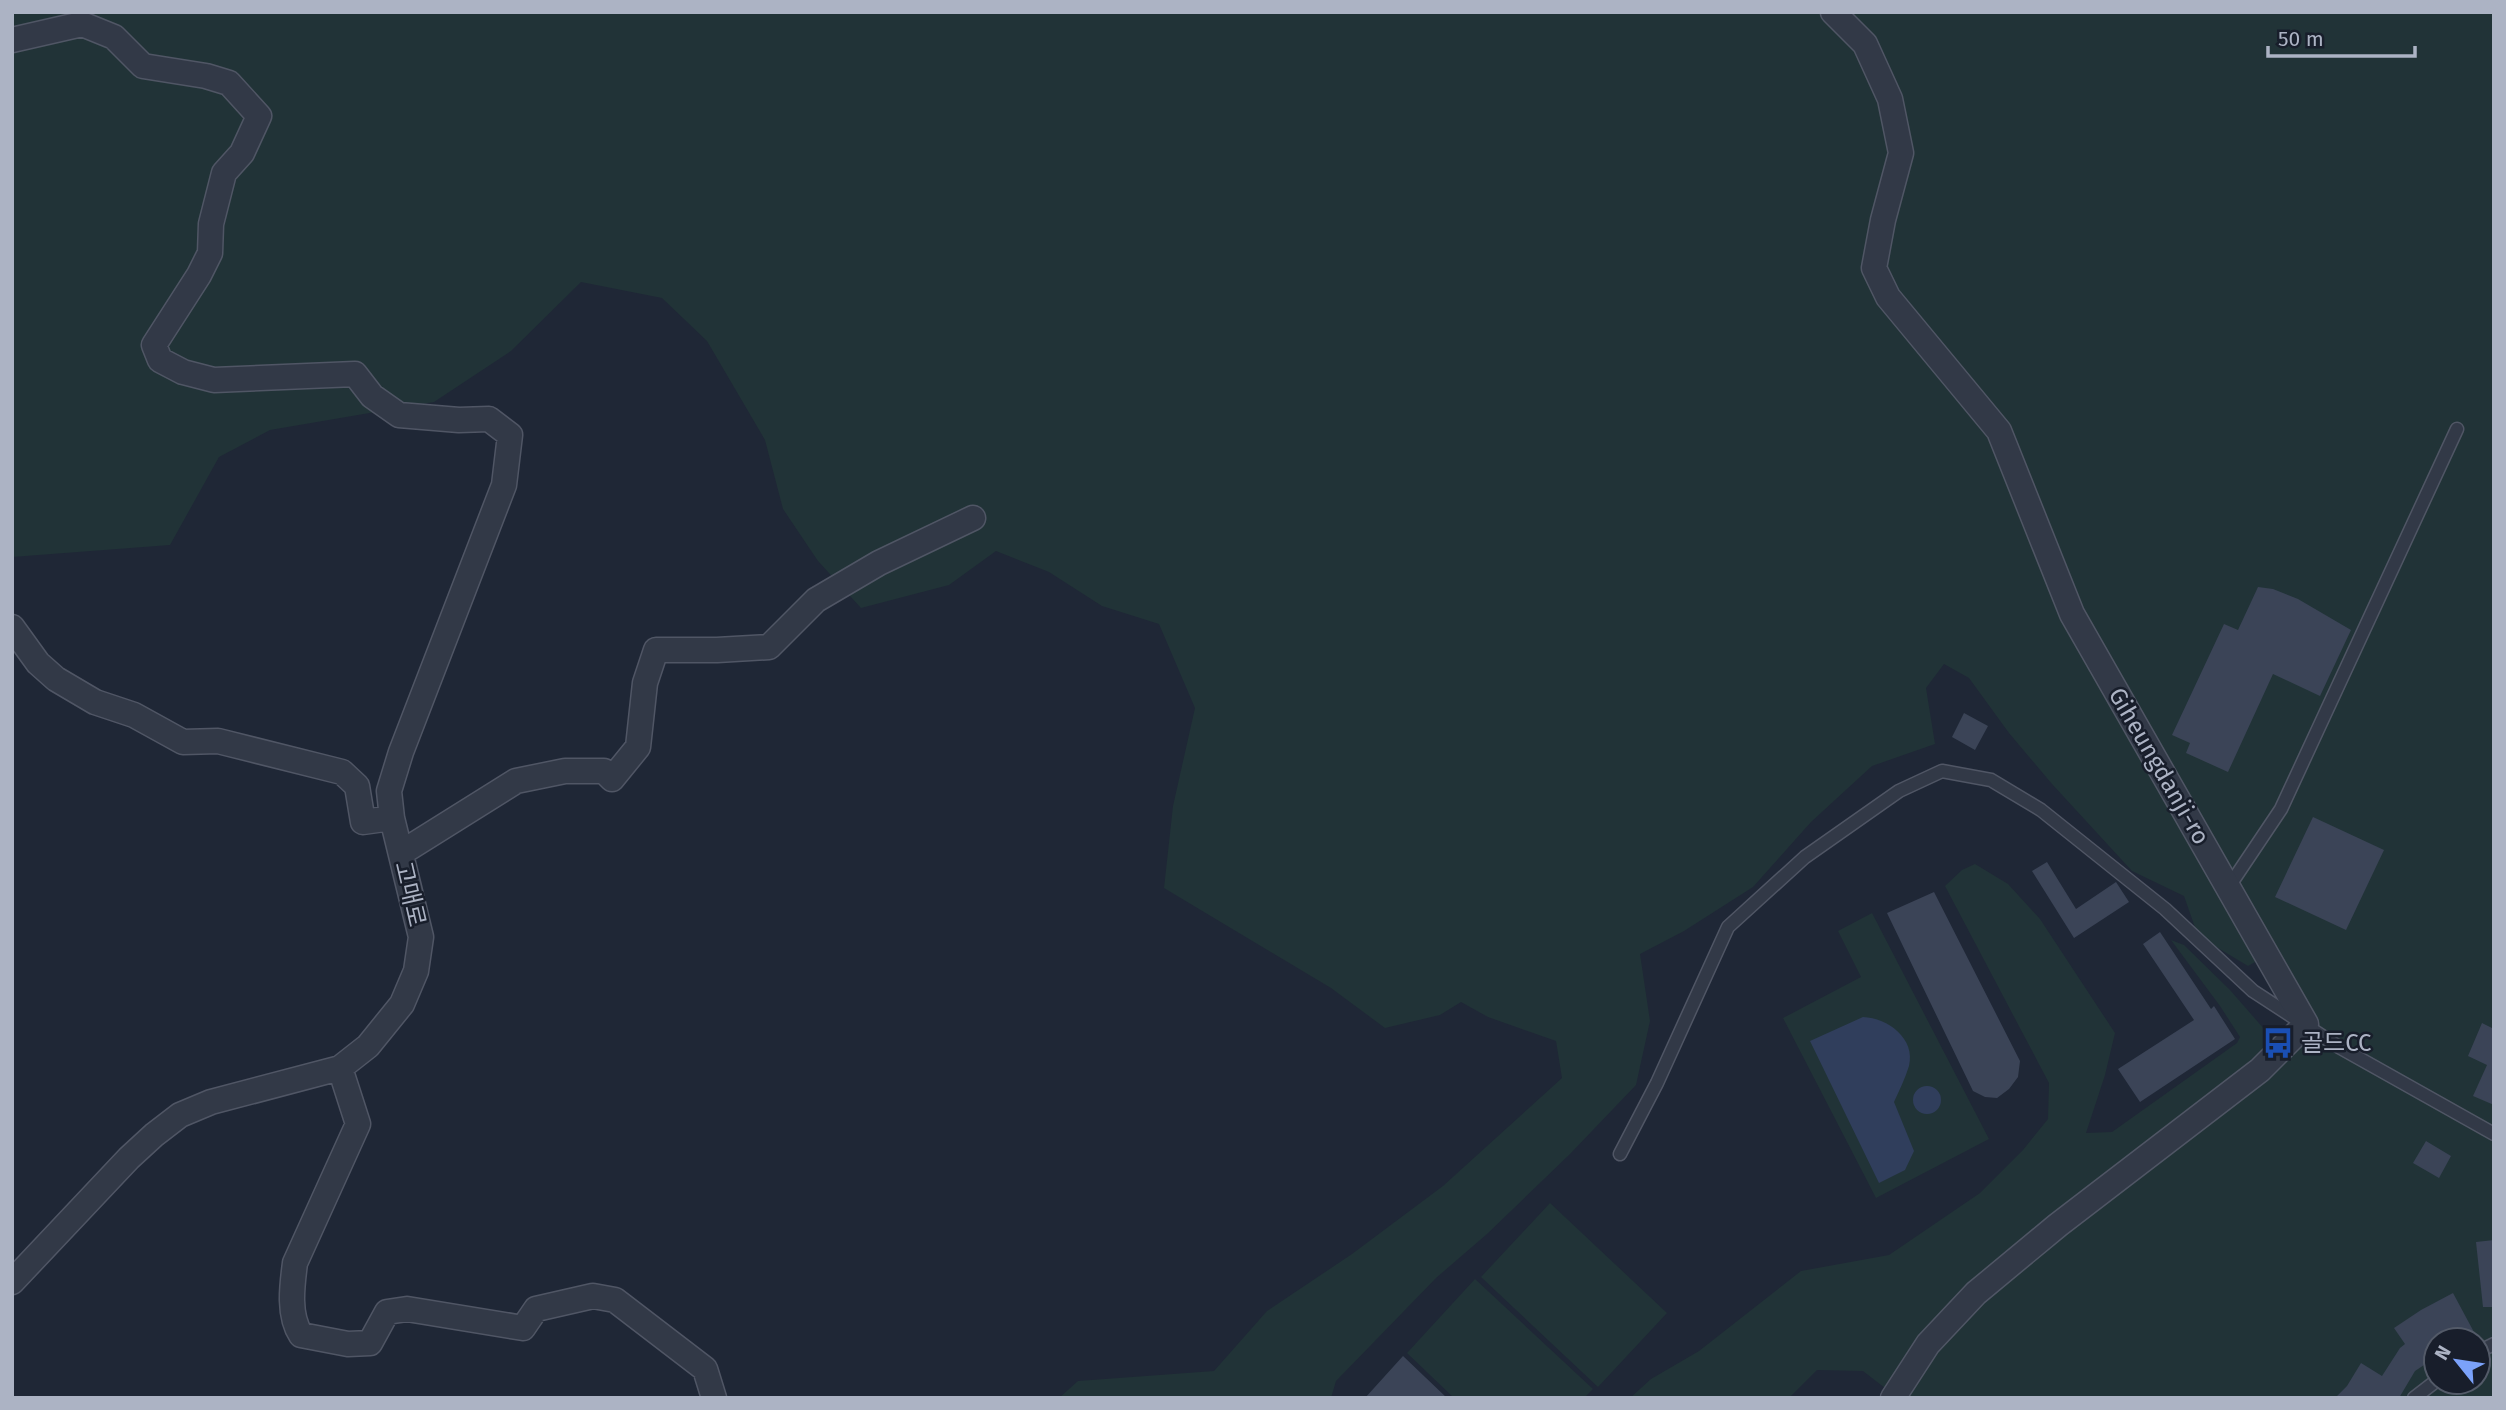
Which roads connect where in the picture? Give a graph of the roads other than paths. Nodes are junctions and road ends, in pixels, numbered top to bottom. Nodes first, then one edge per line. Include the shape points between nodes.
1 (1833, 12) edge
2 (12, 40) edge
3 (2457, 429) dead end
4 (973, 518) dead end
5 (12, 627) edge
6 (392, 818) junction
7 (401, 853) junction
8 (2228, 888) junction
9 (2306, 1024) junction
10 (340, 1068) junction
11 (2494, 1134) edge
12 (1620, 1154) dead end
13 (12, 1282) edge
14 (714, 1398) edge
15 (1893, 1398) edge

1 - 8 street, Giheungdanji-ro via 1865,44 1890,99 1901,153 1874,268 1888,298 1999,431 2072,614
2 - 6 street, 고매로 via 82,24 114,37 143,66 229,83 259,116 242,153 224,173 209,253 199,275 154,345 160,360 214,380 355,374 372,396 399,415 489,419 510,435 504,485 397,765 389,791
3 - 8 lane via 2281,809
4 - 7 street via 878,563 816,600 769,647 656,650 645,683 638,747 612,779 604,771 565,771 516,781
5 - 6 street via 56,680 95,702 134,715 183,743 218,741 342,772 357,786 363,822
6 - 7 street, 고매로
7 - 10 street, 고매로 via 421,937 416,971 402,1004 368,1046
8 - 9 street, Giheungdanji-ro
9 - 11 lane
9 - 12 lane via 2253,992 2165,909 2041,810 1992,780 1942,771 1899,791 1805,857 1728,928
9 - 15 street via 2260,1070 1976,1293 1928,1344
10 - 13 street, 고매로 via 211,1102 180,1115 129,1158
10 - 14 street via 358,1124 295,1263 295,1326 302,1335 348,1344 370,1343 387,1312 407,1309 523,1328 537,1309 593,1296 615,1300 705,1369

